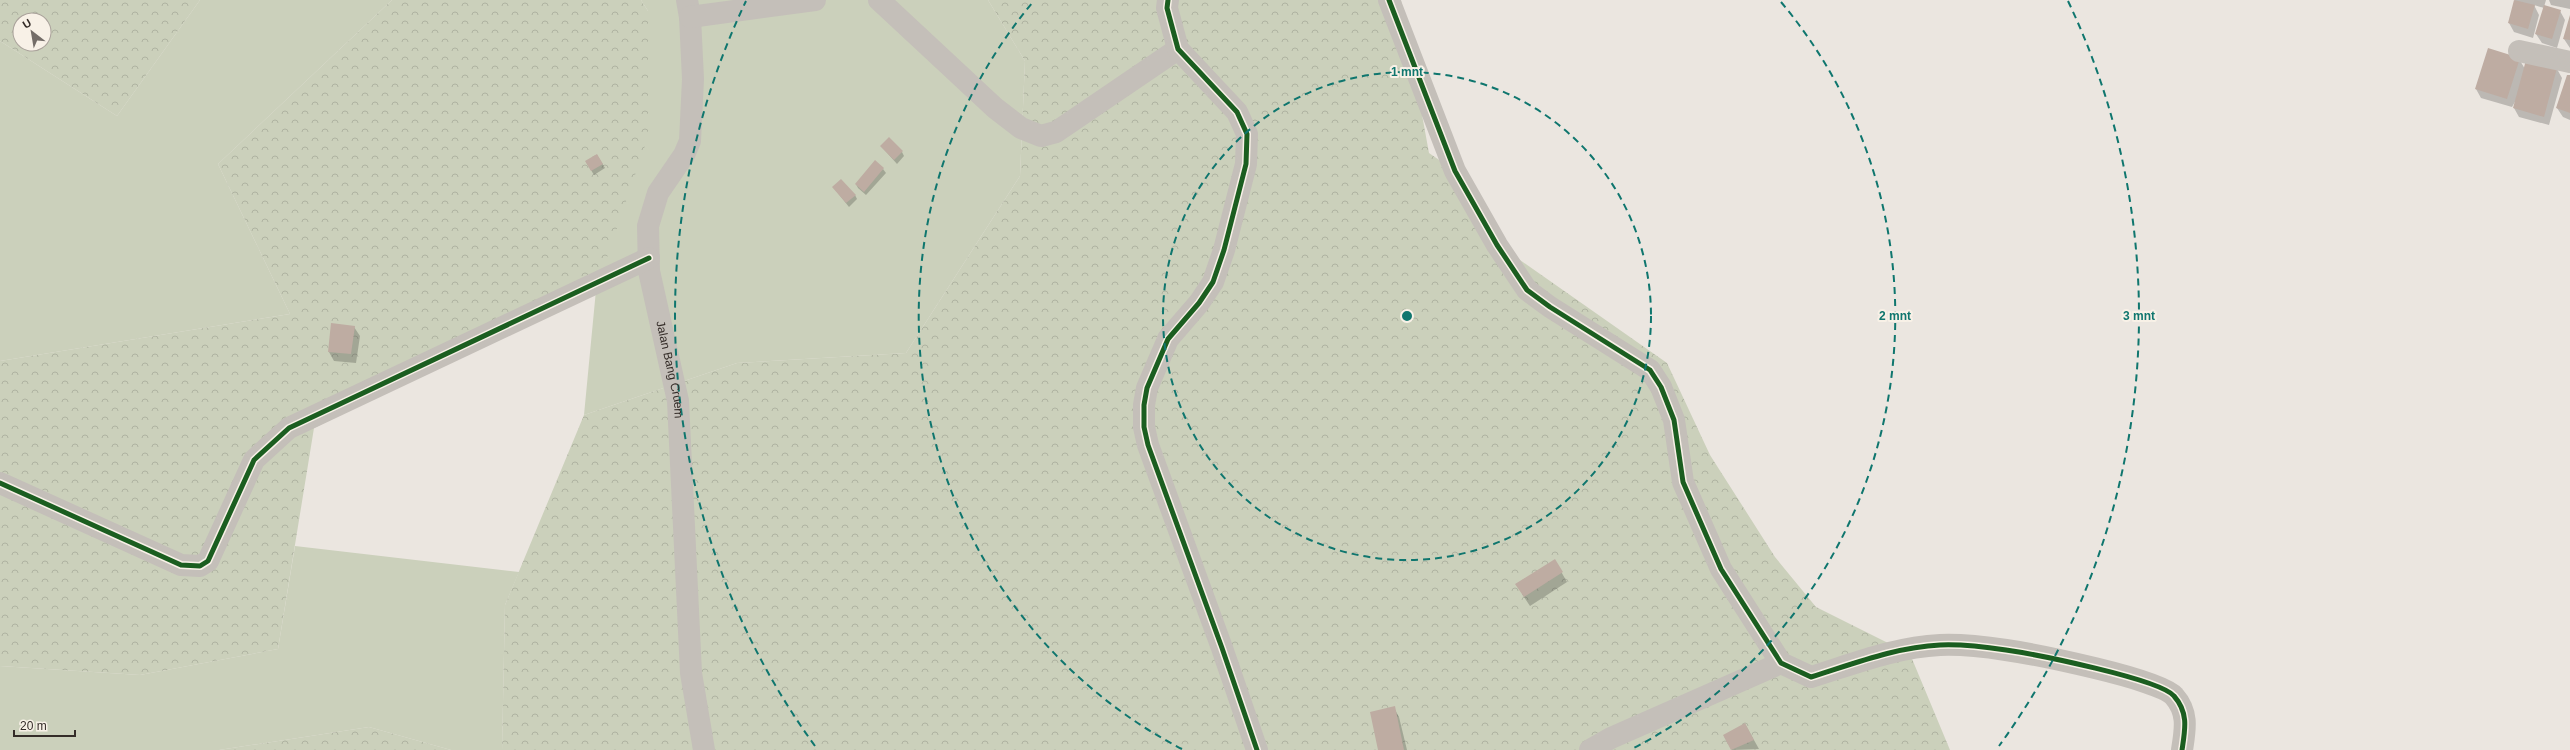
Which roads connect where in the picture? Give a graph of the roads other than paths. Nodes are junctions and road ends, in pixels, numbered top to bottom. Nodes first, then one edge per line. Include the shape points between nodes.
1 (815, 0) edge
2 (879, 0) edge
3 (1168, 0) edge
4 (1389, 0) edge
5 (689, 9) edge
6 (1178, 49) junction
7 (2518, 51) dead end
8 (2570, 62) edge
9 (649, 258) junction
10 (0, 483) edge
11 (1781, 663) junction
12 (704, 750) edge
13 (1257, 750) edge
14 (1590, 750) edge
15 (2182, 750) edge

1 - 5 street
2 - 6 street via 994,108 1021,128 1041,136 1056,132
3 - 6 street via 1167,8
4 - 11 street via 1455,171 1497,245 1527,290 1650,370 1661,387 1674,420 1683,482 1718,562
5 - 9 street, Jalan Bang Cruem via 693,79 690,141 684,155 658,193 648,226
6 - 13 street via 1237,112 1247,134 1246,164 1213,282 1199,303 1168,339 1147,388 1144,427 1148,446
7 - 8 street
9 - 10 street via 289,428 254,460 208,561 200,566 181,565
9 - 12 street, Jalan Bang Cruem via 649,271 678,401 691,673
11 - 14 street
11 - 15 street via 1811,677 1889,653 1940,645 2006,650 2120,674 2157,685 2174,694 2184,711 2186,726

